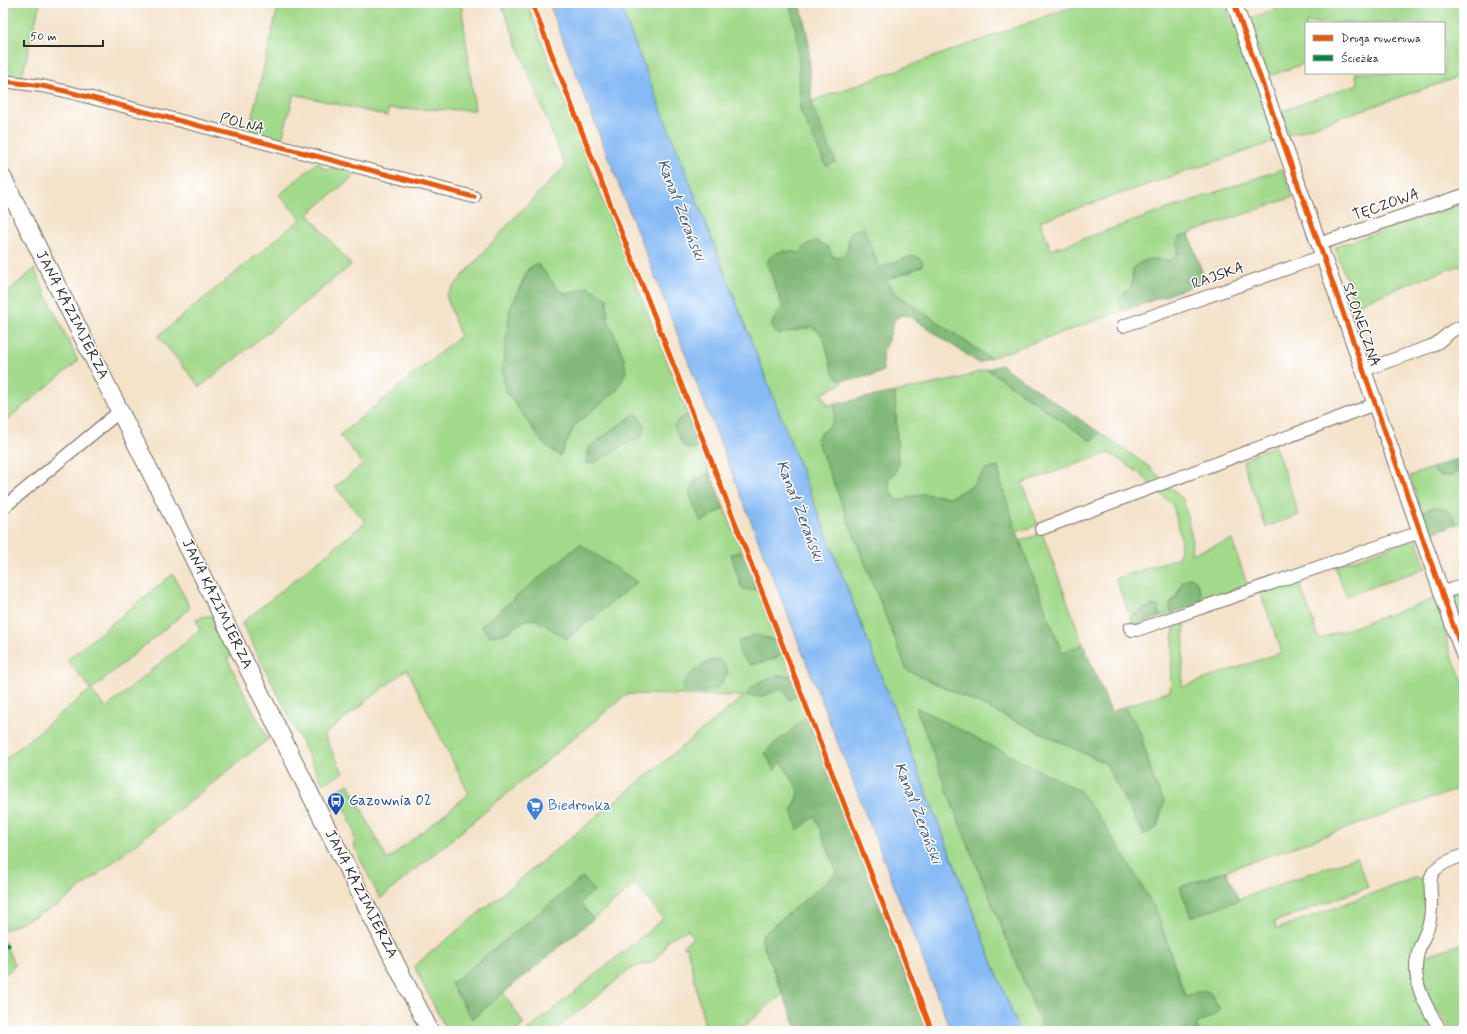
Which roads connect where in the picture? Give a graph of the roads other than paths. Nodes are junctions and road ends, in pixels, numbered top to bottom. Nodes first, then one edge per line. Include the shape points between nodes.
1 (1234, 3) edge
2 (3, 81) edge
3 (3, 178) edge
4 (1464, 196) edge
5 (474, 197) dead end
6 (1321, 250) junction
7 (1123, 326) dead end
8 (1464, 326) edge
9 (1364, 370) junction
10 (1375, 404) junction
11 (120, 411) junction
12 (3, 508) edge
13 (1041, 529) dead end
14 (1420, 532) junction
15 (1464, 586) edge
16 (1442, 593) junction
17 (1130, 628) dead end
18 (1464, 656) edge
19 (1464, 855) edge
20 (430, 1031) edge
21 (1441, 1031) edge

1 - 6 street, SŁONECZNA
2 - 5 street, POLNA via 65,91
3 - 11 main road, JANA KAZIMIERZA
4 - 6 street, TĘCZOWA
6 - 7 street, RAJSKA
6 - 9 street, SŁONECZNA
8 - 9 street via 1453,330 1431,346
9 - 10 street, SŁONECZNA
10 - 13 street
10 - 14 street, SŁONECZNA
11 - 12 street
11 - 20 main road, JANA KAZIMIERZA
14 - 16 street, SŁONECZNA
14 - 17 street via 1137,630
15 - 16 street
16 - 18 street, SŁONECZNA
19 - 21 street via 1437,867 1432,873 1431,913 1418,953 1416,970 1420,989

